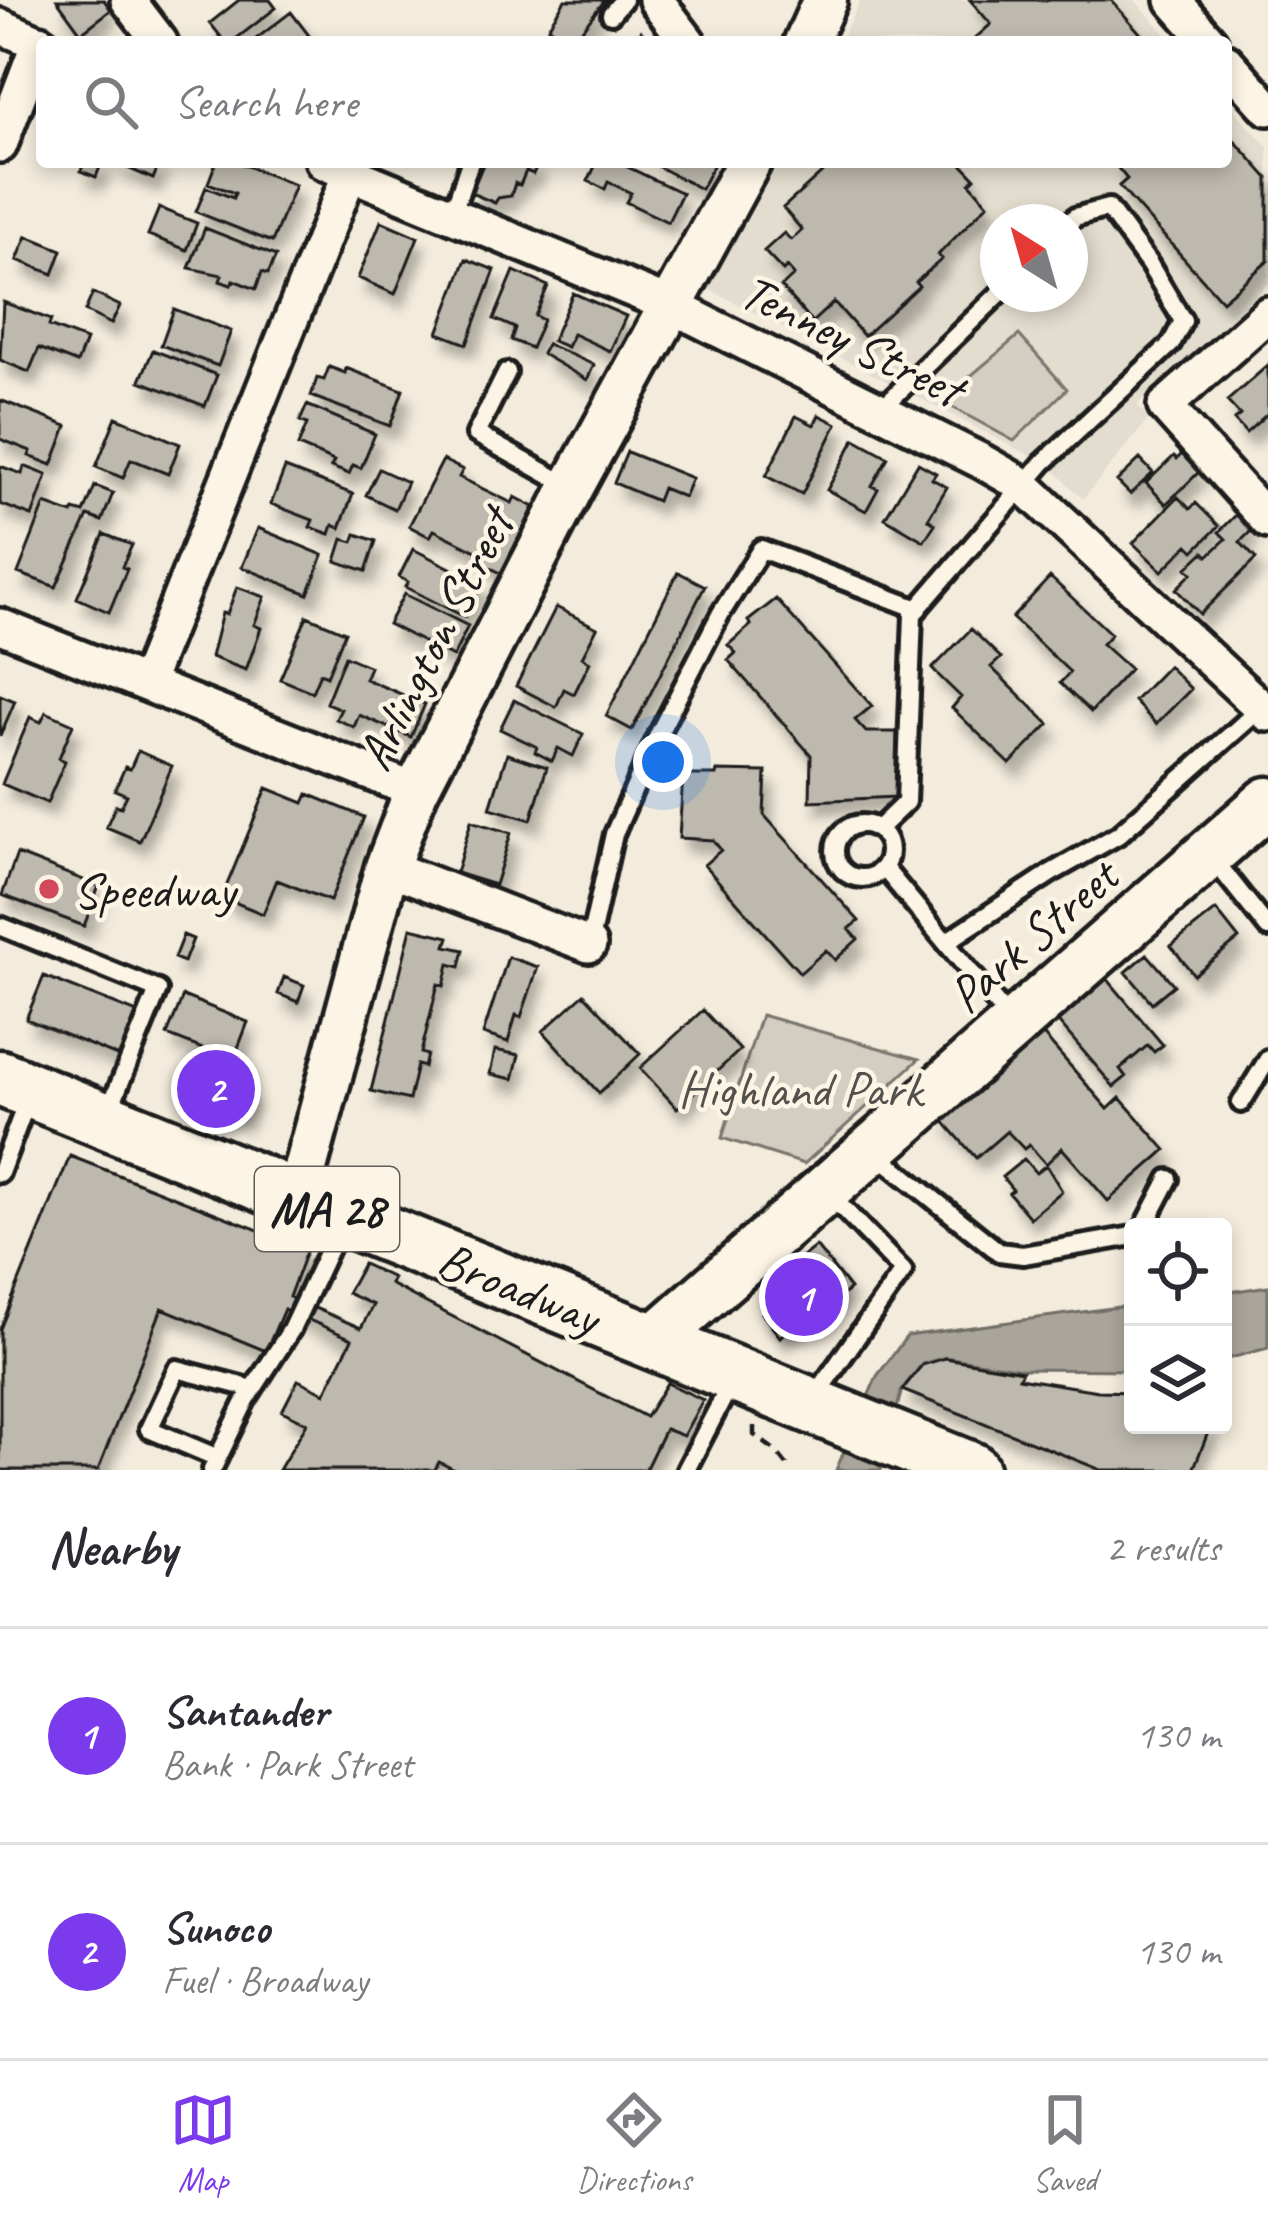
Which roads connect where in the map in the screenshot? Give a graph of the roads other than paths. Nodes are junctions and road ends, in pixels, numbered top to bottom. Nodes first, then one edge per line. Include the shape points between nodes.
1 (128, 0) edge
2 (656, 0) edge
3 (825, 0) edge
4 (1173, 0) edge
5 (0, 26) edge
6 (155, 36) edge
7 (683, 36) edge
8 (809, 36) edge
9 (1205, 36) edge
10 (36, 41) edge
11 (36, 53) edge
12 (1232, 68) edge
13 (1268, 109) edge
14 (0, 146) edge
15 (336, 168) edge
16 (468, 168) edge
17 (746, 168) edge
18 (1088, 213) edge
19 (452, 215) junction
20 (672, 307) junction
21 (981, 312) edge
22 (1268, 314) edge
23 (507, 372) dead end
24 (881, 409) junction
25 (1023, 485) junction
26 (572, 487) junction
27 (1268, 521) edge
28 (918, 608) junction
29 (0, 626) edge
30 (146, 682) junction
31 (1265, 711) edge
32 (416, 791) junction
33 (1268, 802) edge
34 (879, 828) junction
35 (1210, 854) junction
36 (387, 867) junction
37 (884, 868) junction
38 (0, 926) edge
39 (1268, 928) edge
40 (946, 942) junction
41 (589, 945) joint
42 (1016, 1026) junction
43 (1268, 1059) edge
44 (16, 1084) edge
45 (1241, 1103) dead end
46 (105, 1120) junction
47 (872, 1150) junction
48 (0, 1173) edge
49 (1169, 1179) dead end
50 (826, 1191) junction
51 (321, 1207) junction
52 (1149, 1218) edge
53 (1124, 1238) edge
54 (653, 1341) junction
55 (736, 1375) junction
56 (253, 1389) junction
57 (817, 1407) junction
58 (215, 1464) edge
59 (694, 1467) edge
60 (971, 1470) edge

1 - 6 street
2 - 7 street
3 - 8 street
4 - 9 street
5 - 10 street
11 - 14 street
12 - 13 street
15 - 19 street, Tenney Street
15 - 30 street
16 - 19 lane
17 - 20 street, Arlington Street
18 - 25 lane via 1108,208 1183,321 1171,344
19 - 20 street, Tenney Street
20 - 24 street, Tenney Street
20 - 26 street, Arlington Street
21 - 24 lane
22 - 27 street via 1165,406
23 - 26 lane via 476,434
24 - 25 street, Tenney Street
25 - 28 lane
25 - 31 street, Tenney Street
26 - 32 street, Arlington Street
28 - 34 lane via 906,802
28 - 41 lane via 761,548 622,814
29 - 30 street
30 - 32 street
31 - 40 lane via 1118,835
32 - 36 street, Arlington Street
33 - 35 main road, Park Street
34 - 37 lane via 890,847
34 - 37 lane via 858,823 839,834 833,855 844,874 866,879
35 - 39 lane
35 - 42 main road, Park Street
36 - 41 street
36 - 51 street, Arlington Street
37 - 40 lane
38 - 46 lane via 158,989
40 - 42 lane
42 - 47 main road, Park Street
43 - 45 lane
44 - 46 main road, Broadway / MA 28
44 - 48 lane
46 - 51 main road, Broadway / MA 28
47 - 50 main road, Park Street
47 - 53 lane via 999,1252 1023,1256
49 - 52 lane
50 - 54 main road, Park Street
50 - 57 lane via 903,1271
51 - 54 main road, Broadway / MA 28
51 - 56 lane via 291,1330
54 - 55 main road, Broadway / MA 28
55 - 57 main road, Broadway / MA 28
55 - 59 lane
56 - 58 lane
56 - 58 lane via 177,1369 149,1429
57 - 60 main road, Broadway / MA 28

